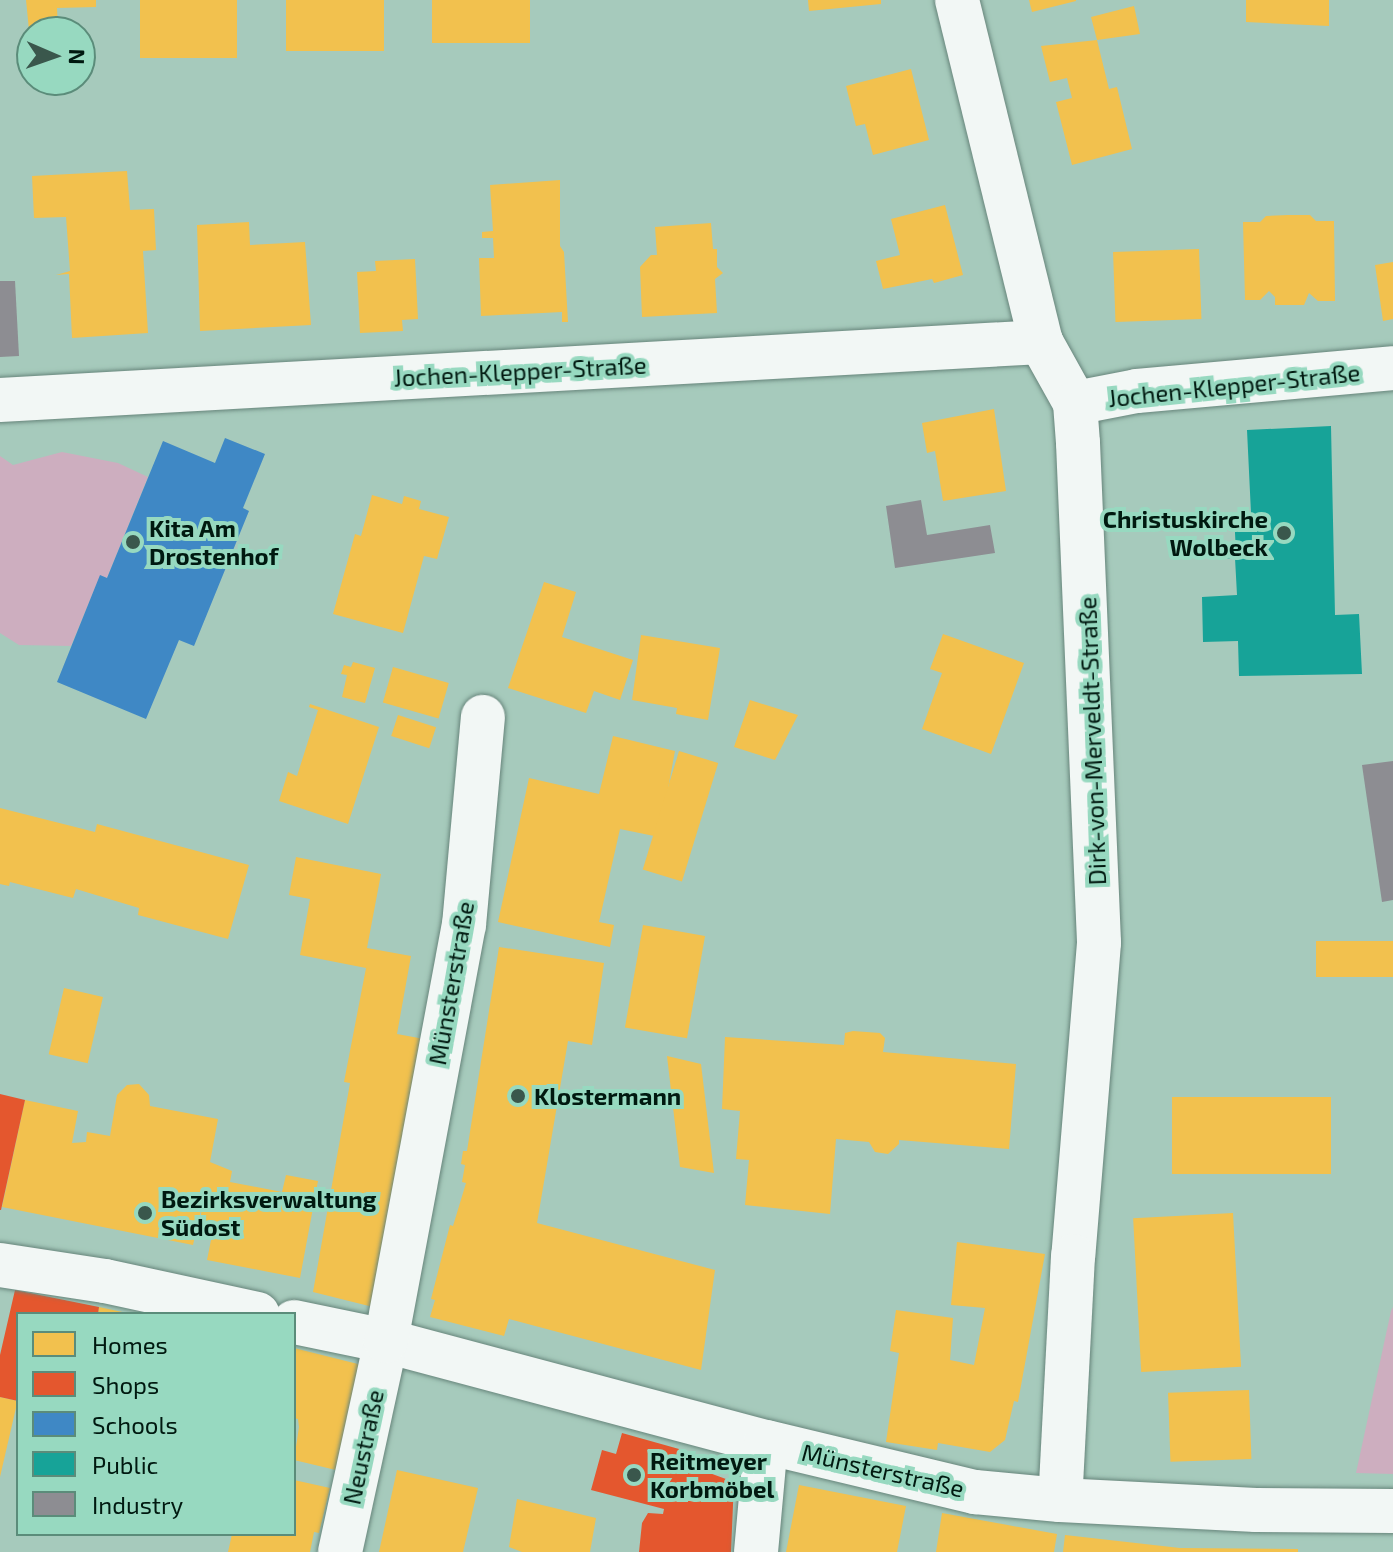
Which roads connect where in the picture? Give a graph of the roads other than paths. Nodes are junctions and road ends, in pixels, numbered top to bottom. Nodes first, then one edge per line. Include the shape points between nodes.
1 (957, 0) edge
2 (1041, 342) junction
3 (1393, 368) edge
4 (0, 400) edge
5 (1075, 403) junction
6 (483, 717) dead end
7 (0, 1265) edge
8 (248, 1312) edge
9 (296, 1322) edge
10 (386, 1341) junction
11 (766, 1442) junction
12 (1060, 1500) junction
13 (1373, 1511) edge
14 (340, 1552) edge
15 (756, 1552) edge

1 - 2 street, Dirk-von-Merveldt-Straße
2 - 4 street, Jochen-Klepper-Straße
2 - 5 street, Dirk-von-Merveldt-Straße
3 - 5 street, Jochen-Klepper-Straße via 1137,391
5 - 12 street, Dirk-von-Merveldt-Straße via 1099,943 1073,1256
6 - 10 street, Münsterstraße via 464,925
7 - 8 street
9 - 10 street, Münsterstraße
10 - 11 street, Münsterstraße
10 - 14 street, Neustraße
11 - 12 street, Münsterstraße via 975,1492
11 - 15 street
12 - 13 street, Münsterstraße

